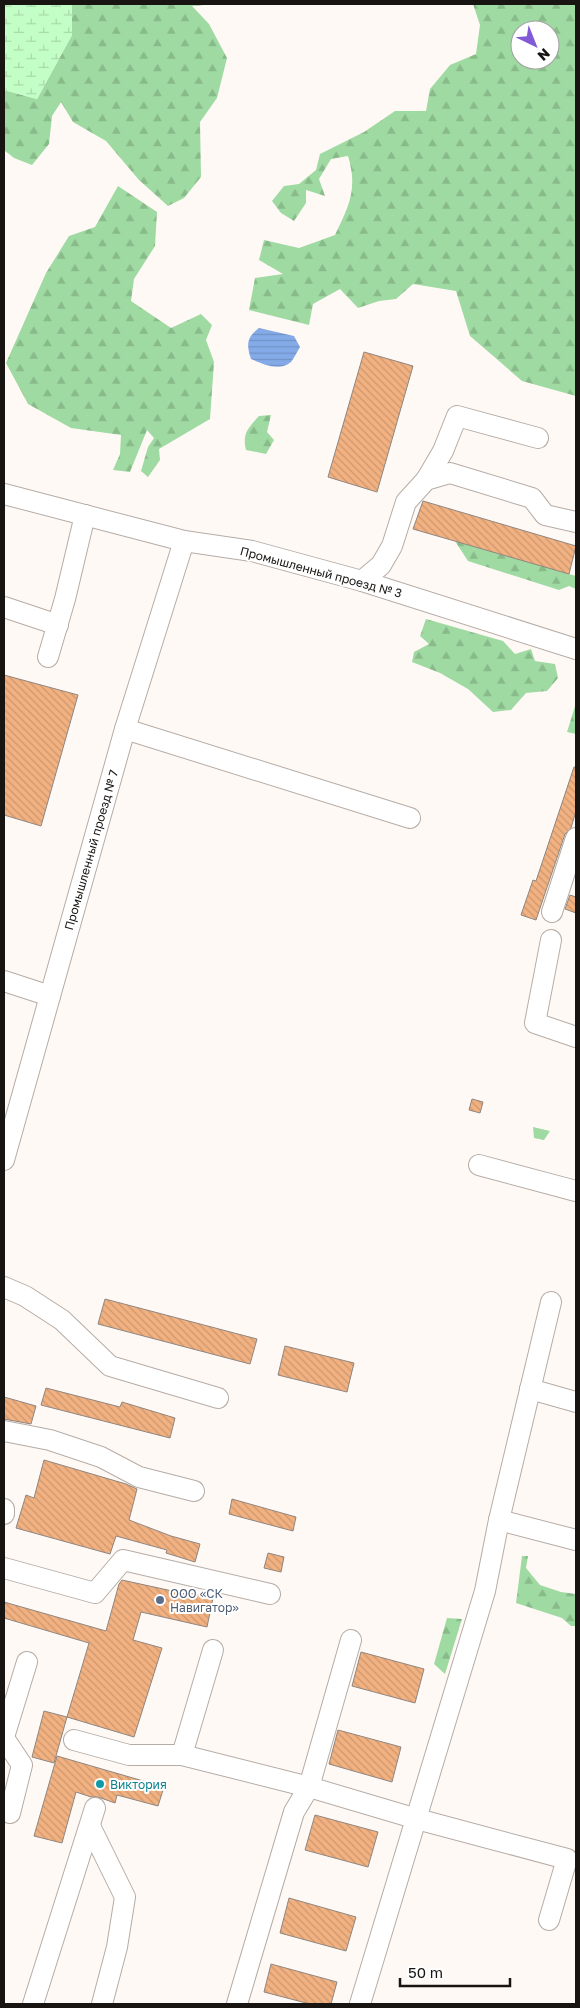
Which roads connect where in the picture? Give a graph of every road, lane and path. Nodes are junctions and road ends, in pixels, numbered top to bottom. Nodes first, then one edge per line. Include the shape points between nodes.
1 (538, 438) dead end
2 (426, 480) junction
3 (4, 494) edge
4 (85, 515) junction
5 (576, 522) edge
6 (184, 541) junction
7 (362, 581) junction
8 (4, 607) edge
9 (58, 625) junction
10 (576, 650) edge
11 (48, 657) dead end
12 (126, 729) junction
13 (410, 818) dead end
14 (576, 838) edge
15 (569, 886) edge
16 (552, 912) dead end
17 (551, 940) dead end
18 (4, 981) edge
19 (50, 996) junction
20 (576, 1037) edge
21 (6, 1148) edge
22 (479, 1165) dead end
23 (576, 1191) edge
24 (4, 1287) edge
25 (551, 1302) dead end
26 (530, 1390) junction
27 (218, 1398) dead end
28 (576, 1402) edge
29 (4, 1431) edge
30 (194, 1491) dead end
31 (4, 1509) edge
32 (4, 1514) edge
33 (499, 1520) junction
34 (576, 1540) edge
35 (4, 1568) edge
36 (270, 1594) dead end
37 (351, 1640) dead end
38 (213, 1650) dead end
39 (27, 1662) dead end
40 (4, 1738) edge
41 (74, 1740) dead end
42 (182, 1755) junction
43 (309, 1787) junction
44 (10, 1813) dead end
45 (416, 1819) junction
46 (549, 1920) dead end
47 (34, 2004) edge
48 (102, 2004) edge
49 (237, 2004) edge
50 (360, 2004) edge

1 - 2 street via 457,416 443,451
2 - 5 street via 450,473 532,498 545,515
2 - 7 street via 406,502 392,546 381,565
3 - 4 street, Промышленный проезд № 3
4 - 6 street, Промышленный проезд № 3
4 - 9 street
6 - 7 street, Промышленный проезд № 3 via 252,551
6 - 12 street, Промышленный проезд № 7
7 - 10 street, Промышленный проезд № 3
8 - 9 street
9 - 11 street
12 - 13 street
12 - 19 street, Промышленный проезд № 7
14 - 15 street
15 - 16 street
17 - 20 street via 535,1023
18 - 19 street
19 - 21 street, Промышленный проезд № 7
22 - 23 street
24 - 27 street via 25,1296 62,1320 110,1366
25 - 26 street
26 - 28 street
26 - 33 street
29 - 30 street via 50,1440 101,1457 139,1477
31 - 32 street
33 - 34 street
33 - 45 street via 485,1591
35 - 36 street via 95,1593 124,1560
37 - 43 street
38 - 42 street
39 - 40 street
40 - 44 street via 22,1765
41 - 42 street via 128,1755
42 - 43 street
43 - 45 street
43 - 49 street via 294,1812
45 - 46 street via 567,1859
45 - 50 street
47 - 48 street via 92,1817 125,1897 118,1947

